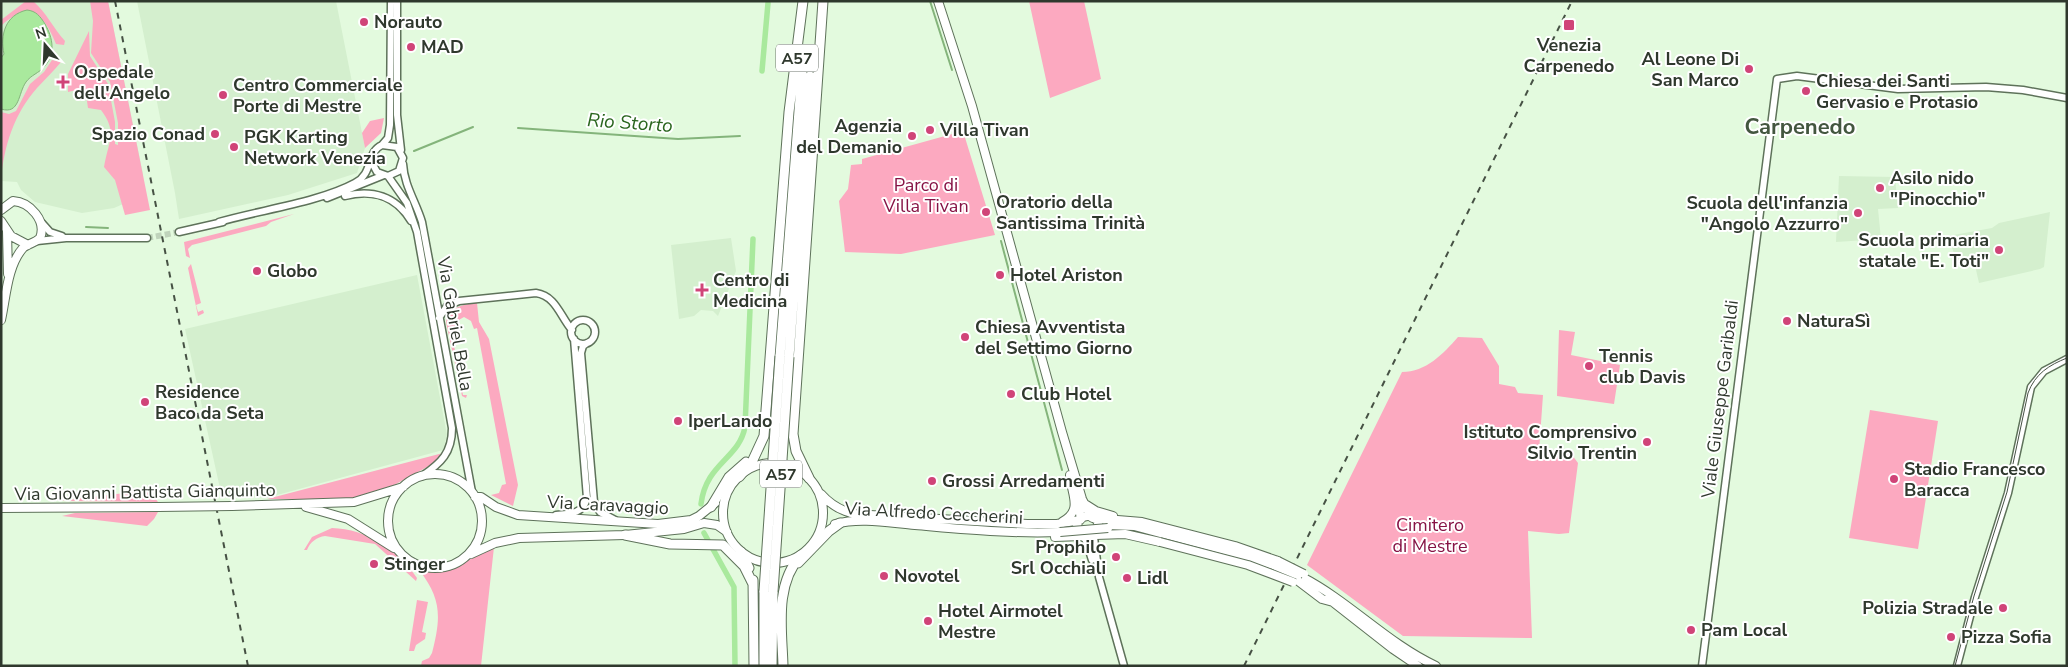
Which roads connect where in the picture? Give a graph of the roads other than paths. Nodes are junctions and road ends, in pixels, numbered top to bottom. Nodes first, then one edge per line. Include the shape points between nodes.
1 (391, 1) edge
2 (397, 1) edge
3 (803, 1) edge
4 (808, 1) edge
5 (818, 1) edge
6 (823, 1) edge
7 (938, 1) edge
8 (2067, 98) edge
9 (803, 115) junction
10 (382, 145) junction
11 (401, 151) junction
12 (800, 158) junction
13 (371, 161) junction
14 (403, 164) junction
15 (386, 176) junction
16 (327, 198) junction
17 (2, 209) edge
18 (220, 222) junction
19 (42, 223) junction
20 (3, 225) edge
21 (416, 228) junction
22 (179, 232) tunnel mouth
23 (66, 238) junction
24 (148, 238) tunnel mouth
25 (32, 243) junction
26 (8, 281) junction
27 (434, 294) junction
28 (450, 303) junction
29 (562, 319) junction
30 (1, 320) edge
31 (439, 320) junction
32 (578, 322) junction
33 (572, 330) junction
34 (574, 340) junction
35 (588, 343) junction
36 (2067, 359) edge
37 (1062, 432) junction
38 (757, 452) junction
39 (1070, 475) junction
40 (422, 476) junction
41 (739, 477) junction
42 (809, 478) junction
43 (402, 487) junction
44 (730, 488) junction
45 (817, 488) junction
46 (474, 494) junction
47 (1084, 503) junction
48 (289, 505) junction
49 (711, 507) junction
50 (1, 508) edge
51 (534, 516) junction
52 (1092, 517) junction
53 (858, 518) junction
54 (1081, 519) junction
55 (1125, 519) junction
56 (622, 522) junction
57 (840, 523) junction
58 (1059, 528) junction
59 (727, 532) junction
60 (625, 535) junction
61 (1095, 536) junction
62 (1083, 537) junction
63 (814, 542) junction
64 (399, 552) junction
65 (741, 552) junction
66 (800, 555) junction
67 (467, 556) junction
68 (1276, 565) junction
69 (1100, 577) junction
70 (1301, 580) junction
71 (753, 584) junction
72 (784, 587) junction
73 (1327, 590) junction
74 (769, 592) junction
75 (1365, 623) junction
76 (754, 666) edge
77 (764, 666) edge
78 (772, 666) edge
79 (782, 666) edge
80 (1124, 666) edge
81 (1418, 666) edge
82 (1436, 666) edge
83 (1702, 666) edge
84 (1957, 666) edge

1 - 10 street via 390,130 387,141
2 - 11 street via 397,120
3 - 9 highway, A57
4 - 9 highway, A57
5 - 9 highway, A57
6 - 9 highway, A57 via 816,84
7 - 37 main road via 977,122
8 - 83 street, Viale Giuseppe Garibaldi via 1986,87 1898,89 1797,76 1777,79
9 - 12 highway, A57
9 - 12 highway, A57
10 - 11 street via 391,144
10 - 13 street via 374,151
11 - 14 street
12 - 38 highway, A57 via 764,436
12 - 42 highway, A57 via 794,434 796,451
12 - 74 highway, A57, bridge
13 - 15 street via 377,172
13 - 18 street via 364,177 349,186
14 - 15 street via 399,171
14 - 27 street, Via Gabriel Bella via 404,178 422,222
15 - 16 street
15 - 21 street, Via Gabriel Bella via 407,203
16 - 18 street
16 - 21 street, Via Gabriel Bella via 335,200 369,193 380,195 396,203
17 - 19 main road via 13,201 24,203
18 - 22 street
19 - 23 street via 50,232
19 - 25 main road via 42,233
20 - 25 main road via 16,240
20 - 26 main road
21 - 40 street, Via Gabriel Bella via 452,428 451,443 443,460
23 - 24 street
23 - 25 street
25 - 26 main road via 24,247
26 - 30 main road
27 - 28 street via 439,300
27 - 31 street, Via Gabriel Bella
28 - 29 street via 474,298 545,295 556,305
28 - 31 street
29 - 32 street
29 - 33 street
31 - 46 street, Via Gabriel Bella
32 - 33 street
32 - 35 street via 588,321 594,326 594,337
33 - 34 street
34 - 35 street
34 - 51 street via 587,500 572,514
35 - 56 street via 583,346 582,353 594,502 603,515
36 - 84 street via 2044,371 2031,387 2008,493
37 - 39 main road
37 - 47 main road
38 - 41 highway, A57
38 - 49 highway, A57 via 729,477
39 - 54 main road
39 - 58 main road via 1075,511
40 - 43 main road
40 - 46 main road via 449,476 462,482
41 - 42 main road via 753,468 773,463 793,467
41 - 44 main road
42 - 45 main road
43 - 48 main road, Via Giovanni Battista Gianquinto via 354,502
43 - 64 main road via 392,502 388,519 390,537
44 - 49 main road, Via Caravaggio
44 - 59 main road via 723,509
45 - 53 main road, Via Alfredo Ceccherini via 835,507
45 - 63 main road via 823,517
46 - 51 main road, Via Caravaggio via 511,513
46 - 67 main road via 482,517 481,532
47 - 52 main road
47 - 55 main road via 1096,511
48 - 50 main road, Via Giovanni Battista Gianquinto, bridge
48 - 64 main road, Via Giovanni Battista Gianquinto via 318,509 348,519
49 - 56 main road, Via Caravaggio via 681,523
51 - 56 main road, Via Caravaggio
52 - 54 main road
52 - 55 main road
52 - 61 main road via 1099,526
53 - 57 main road, Via Alfredo Ceccherini
53 - 58 main road, Via Alfredo Ceccherini via 993,528
53 - 58 main road via 923,516
53 - 62 main road via 909,529 1029,538
54 - 58 main road
54 - 62 main road via 1077,528
55 - 68 main road via 1235,546
57 - 63 main road, Via Alfredo Ceccherini via 827,528
57 - 72 highway via 828,531 798,564
58 - 68 main road, bridge via 1134,526
59 - 60 main road, Via Caravaggio via 717,525 704,523 684,529
59 - 65 main road
60 - 67 main road, Via Caravaggio via 510,539
60 - 71 highway via 670,544 726,548 744,566
61 - 62 main road
61 - 69 street
61 - 70 main road, bridge via 1125,534
62 - 69 street
63 - 66 main road
64 - 67 main road via 410,562 429,568 449,566
65 - 66 main road via 755,560 770,563 786,562
65 - 71 highway
66 - 72 highway
68 - 70 main road, bridge
68 - 70 main road, bridge
68 - 73 main road, bridge via 1304,574
69 - 80 street
70 - 73 main road
70 - 75 main road via 1322,599
71 - 76 highway
72 - 79 highway
73 - 75 main road
74 - 77 highway, A57
74 - 78 highway, A57
75 - 81 main road
75 - 82 main road

